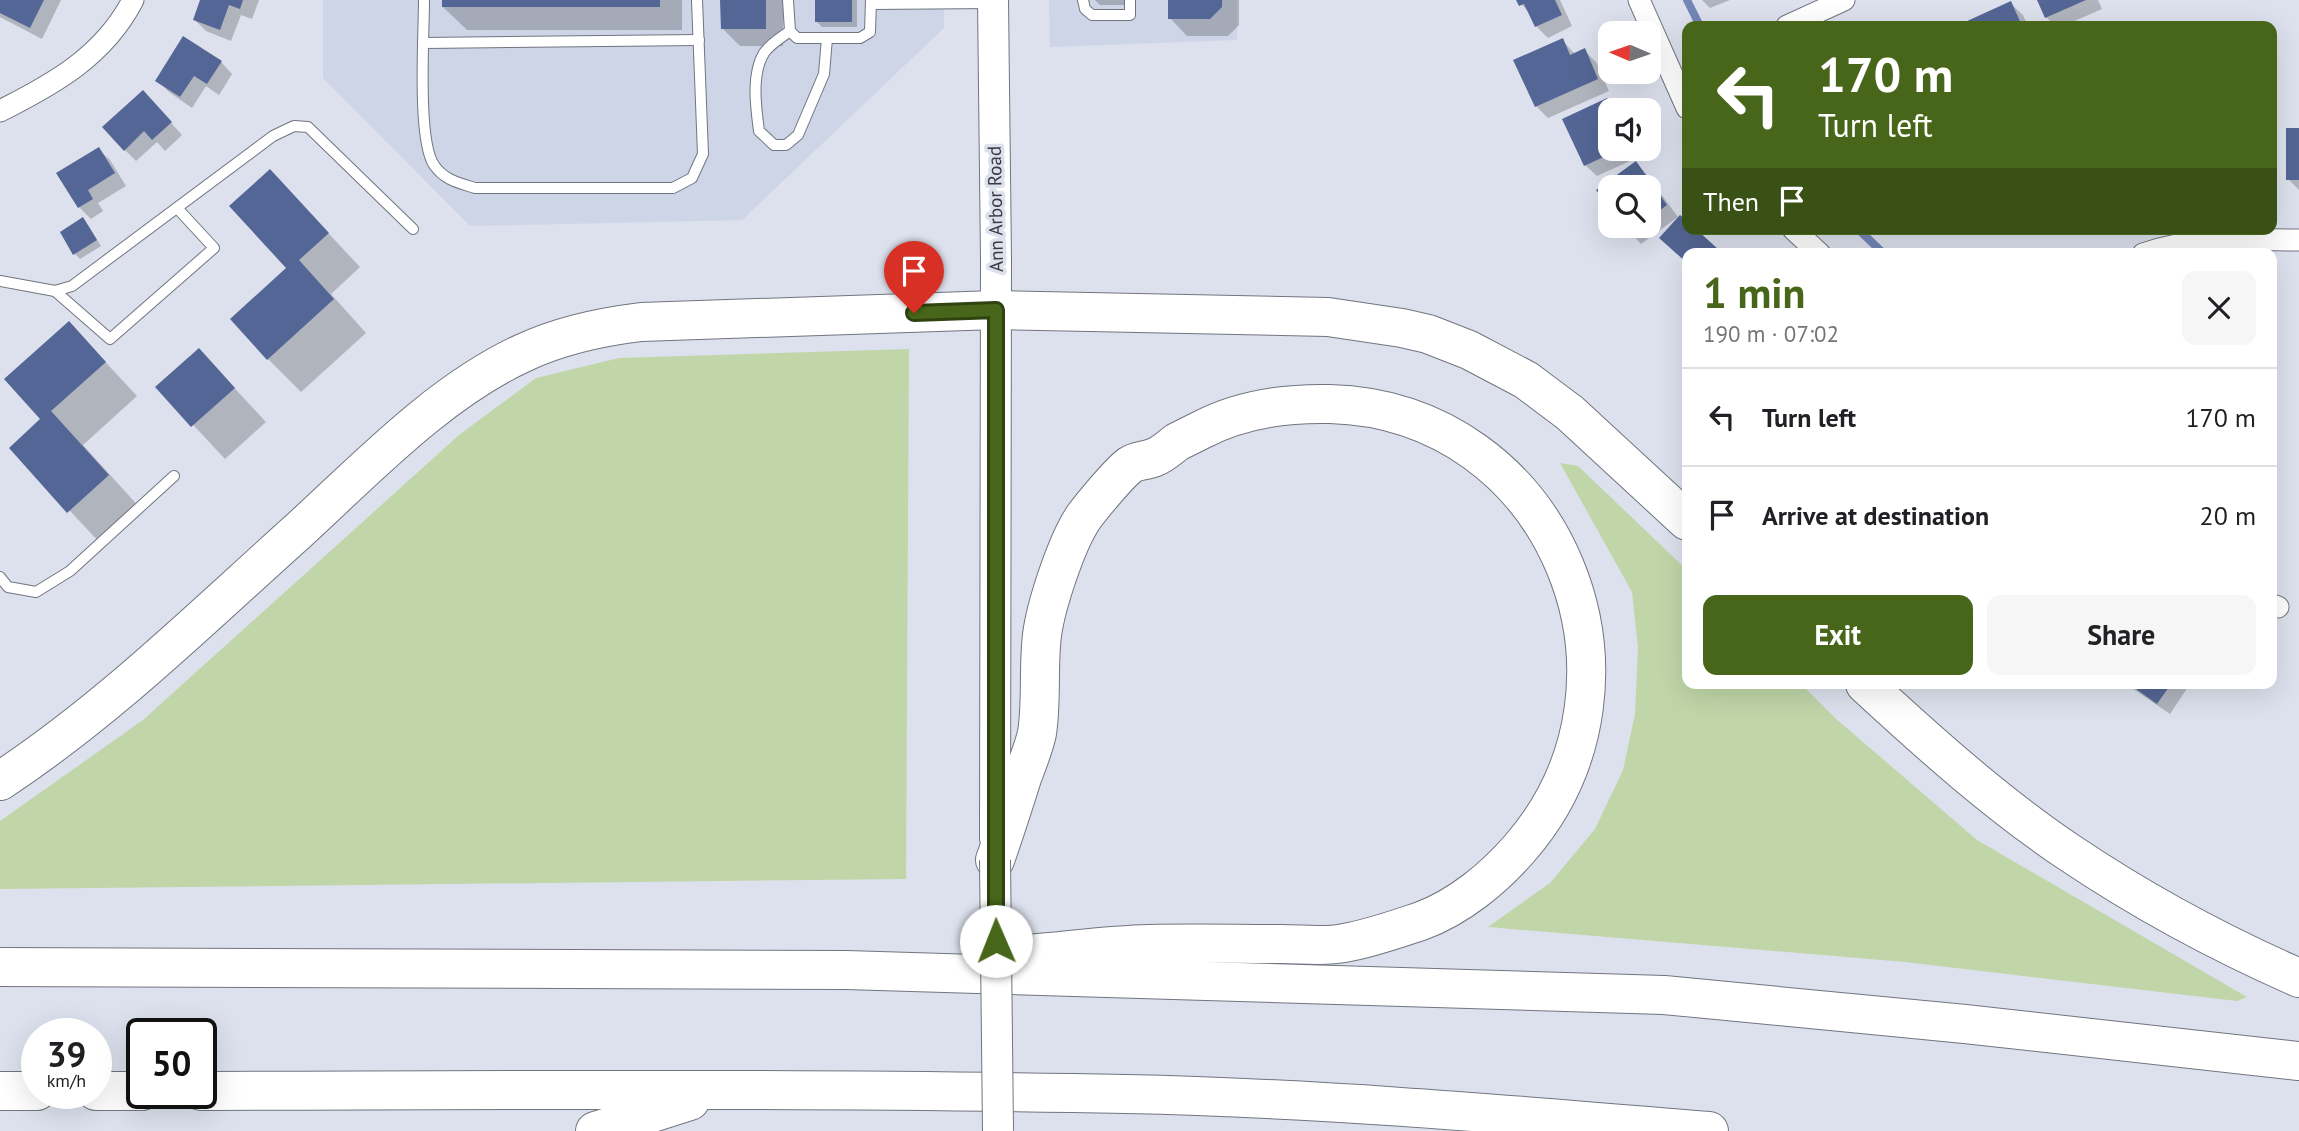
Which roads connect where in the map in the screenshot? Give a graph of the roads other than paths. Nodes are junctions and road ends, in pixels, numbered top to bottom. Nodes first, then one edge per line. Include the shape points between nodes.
1 (133, 0) edge
2 (424, 0) edge
3 (697, 0) edge
4 (788, 0) edge
5 (1083, 0) edge
6 (1130, 0) edge
7 (1639, 0) edge
8 (1844, 0) edge
9 (871, 2) edge
10 (993, 2) edge
11 (1798, 21) edge
12 (790, 31) junction
13 (827, 38) junction
14 (699, 40) junction
15 (424, 43) junction
16 (1680, 75) edge
17 (0, 111) edge
18 (178, 209) junction
19 (413, 229) dead end
20 (1799, 235) edge
21 (2299, 240) edge
22 (1814, 248) edge
23 (2162, 248) edge
24 (0, 281) edge
25 (55, 291) junction
26 (996, 310) junction
27 (174, 476) dead end
28 (1682, 516) edge
29 (0, 577) edge
30 (1871, 689) edge
31 (0, 781) edge
32 (995, 860) junction
33 (0, 967) edge
34 (846, 970) junction
35 (2299, 978) edge
36 (2299, 1061) edge
37 (727, 1090) junction
38 (0, 1091) edge
39 (21, 1091) edge
40 (217, 1091) edge
41 (596, 1131) edge
42 (999, 1131) edge
43 (1709, 1131) edge

1 - 17 street via 84,62
2 - 15 lane
3 - 14 lane
4 - 12 lane
5 - 6 lane via 1091,15 1130,15
7 - 16 street
8 - 11 street
9 - 10 lane
9 - 13 lane via 870,32 860,38
10 - 26 main road, Ann Arbor Road
12 - 13 lane via 797,38
12 - 13 lane via 765,50 758,64 755,107 759,131 774,145 786,145 798,135 824,74
14 - 15 lane
14 - 15 lane via 703,154 692,178 673,188 475,188 451,181 433,165 423,131
18 - 19 lane via 273,136 294,126 308,128
18 - 25 lane via 72,286
18 - 25 lane via 214,248 110,339
20 - 22 street
21 - 23 street via 2211,240
24 - 25 lane
26 - 28 highway via 1328,317 1428,334 1469,349 1526,380 1570,413
26 - 31 highway via 641,322 580,332 522,353 478,378 414,426 126,686
26 - 32 main road, Ann Arbor Road
27 - 29 lane via 70,571 36,592 8,587
30 - 35 highway via 1989,793 2069,853 2208,936
32 - 34 highway via 1036,735 1042,634 1055,581 1082,519 1131,463 1155,457 1215,422 1248,411 1303,403 1349,404 1417,421 1454,438 1495,467 1526,499 1552,536 1573,585 1584,629 1587,668 1573,753 1556,798 1537,828 1507,863 1457,902 1424,920 1342,944 1145,944
32 - 42 main road, Ann Arbor Road, bridge
33 - 34 highway
34 - 36 highway via 1664,995
37 - 40 highway
37 - 41 highway
37 - 43 highway via 1129,1094 1413,1107
38 - 39 highway

